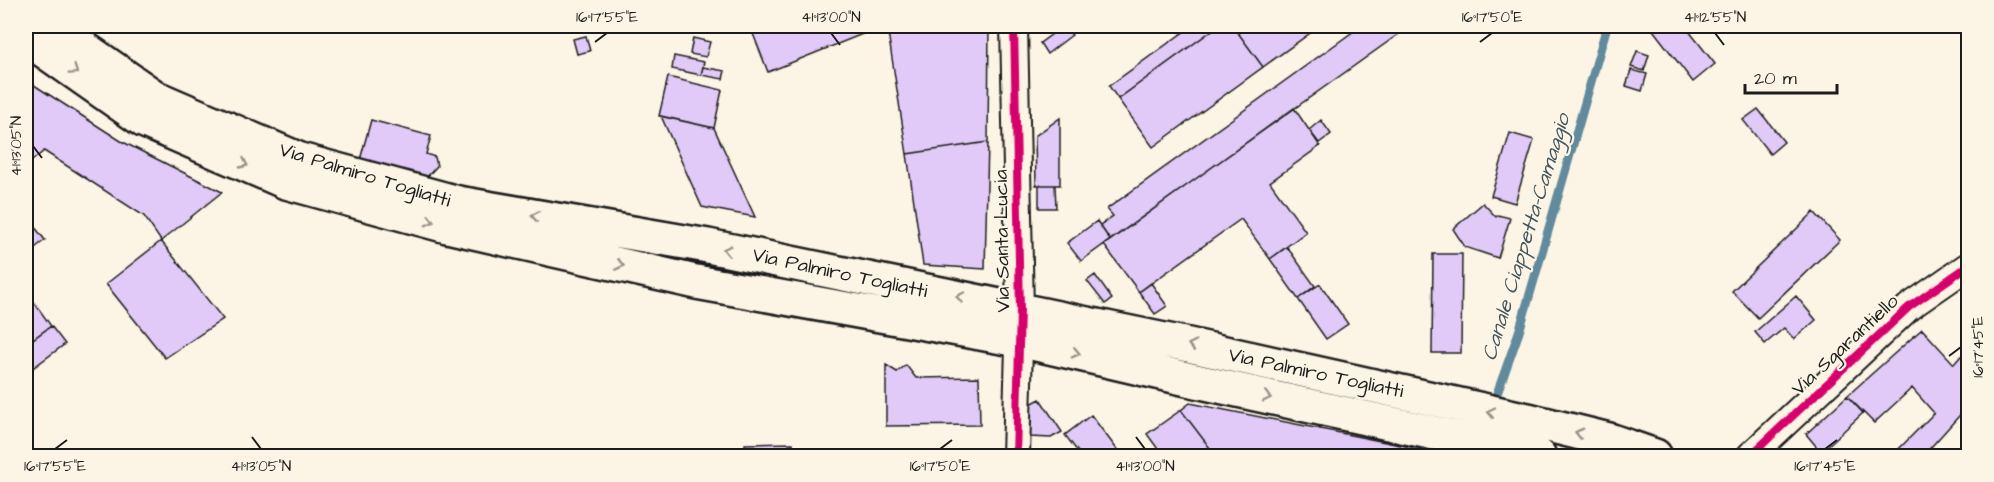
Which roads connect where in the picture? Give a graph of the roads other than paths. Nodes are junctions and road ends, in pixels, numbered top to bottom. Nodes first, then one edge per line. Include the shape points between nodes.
1 (52, 26) edge
2 (1014, 26) edge
3 (26, 38) edge
4 (1968, 266) edge
5 (1020, 325) junction
6 (1528, 454) edge
7 (1016, 456) edge
8 (1655, 456) edge
9 (1750, 456) edge

5 -> 1 main road, Via Palmiro Togliatti via 708,246 458,202 300,160 156,98
2 - 5 street, Via Santa Lucia
3 -> 5 main road, Via Palmiro Togliatti via 143,120 286,182 447,226 696,282
4 - 9 street, Via Sgarantiello via 1909,307
5 -> 6 main road, Via Palmiro Togliatti via 1187,379
5 - 7 street, Via Santa Lucia
8 -> 5 main road, Via Palmiro Togliatti via 1609,440 1299,368

